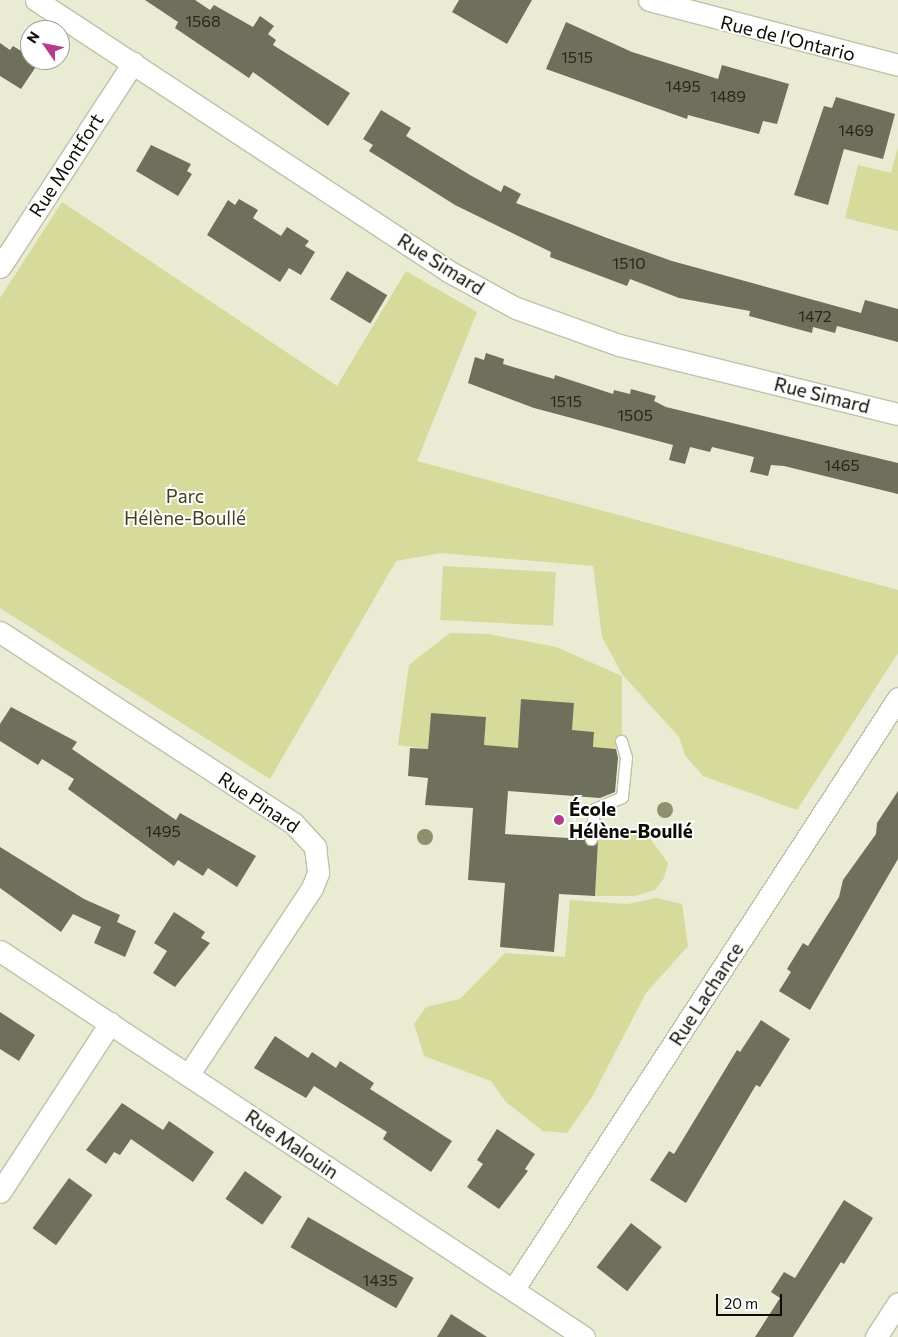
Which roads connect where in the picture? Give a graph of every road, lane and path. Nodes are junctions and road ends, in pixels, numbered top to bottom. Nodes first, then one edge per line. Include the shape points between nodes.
1 (36, 0) edge
2 (649, 0) edge
3 (133, 63) junction
4 (898, 66) edge
5 (0, 267) edge
6 (898, 414) edge
7 (0, 632) edge
8 (898, 698) edge
9 (621, 741) dead end
10 (591, 839) dead end
11 (0, 951) edge
12 (110, 1023) junction
13 (188, 1075) junction
14 (0, 1192) edge
15 (513, 1290) junction
16 (898, 1303) edge
17 (584, 1337) edge
18 (876, 1337) edge

1 - 3 street, Rue Simard
2 - 4 street, Rue de l'Ontario
3 - 5 street, Rue Montfort
3 - 6 street, Rue Simard via 448,271 516,308 619,345
7 - 13 street, Rue Pinard via 292,823 315,847 318,873 312,888
8 - 15 street, Rue Lachance
9 - 10 lane via 626,757 622,797 594,809
11 - 12 street, Rue Malouin
12 - 13 street, Rue Malouin
12 - 14 street
13 - 15 street, Rue Malouin
15 - 17 street, Rue Malouin
16 - 18 street

